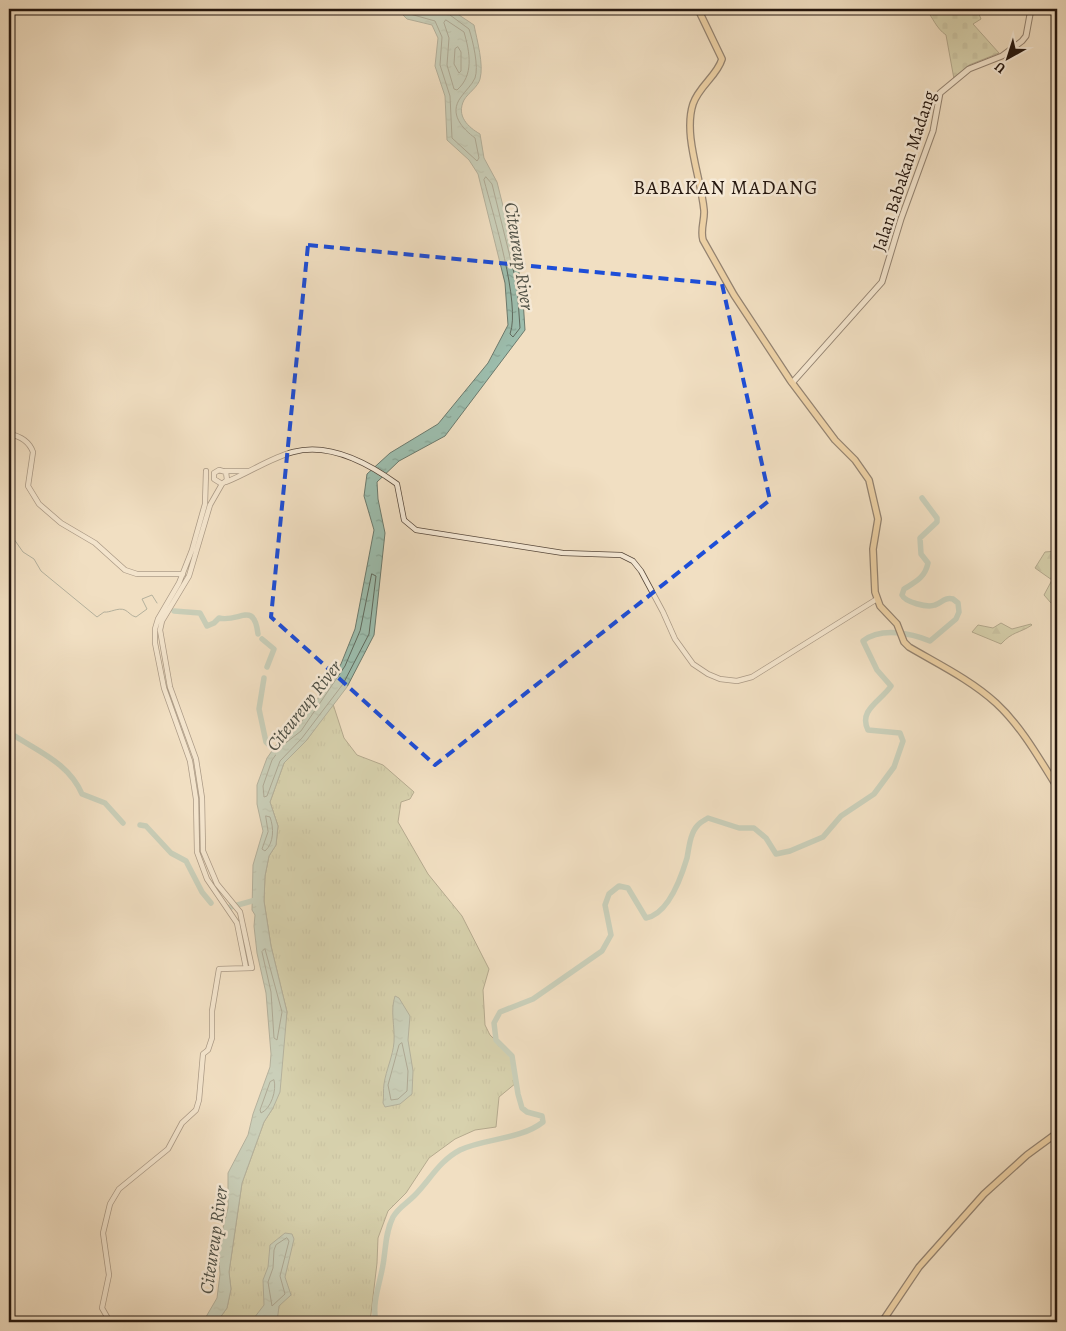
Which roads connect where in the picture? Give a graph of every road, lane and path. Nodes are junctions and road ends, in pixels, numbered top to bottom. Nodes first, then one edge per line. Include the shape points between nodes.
1 (698, 9) edge
2 (1031, 9) edge
3 (803, 373) junction
4 (792, 383) junction
5 (798, 391) junction
6 (9, 434) edge
7 (206, 471) dead end
8 (225, 471) junction
9 (252, 472) junction
10 (224, 483) junction
11 (183, 574) junction
12 (189, 576) junction
13 (877, 599) junction
14 (1057, 787) edge
15 (246, 968) junction
16 (1057, 1133) edge
17 (110, 1322) edge
18 (882, 1322) edge

1 - 4 main road via 722,59 692,106 694,153 704,210 702,240
2 - 3 main road, Jalan Babakan Madang via 1022,41 1002,56 969,69 940,93 933,131 882,282
3 - 4 main road, Jalan Babakan Madang
3 - 5 main road
4 - 5 main road
5 - 13 main road via 868,480 878,519 872,566
6 - 11 street via 18,435 31,447 28,486 39,504 61,523 95,543 125,570 137,574
7 - 11 street via 205,504
8 - 9 street
8 - 10 street via 228,476
8 - 10 street via 216,471 213,476 215,481
9 - 10 street
9 - 13 street via 292,452 335,451 369,467 398,487 404,520 416,530 563,553 607,553 629,558 641,571 686,657 703,672 720,679 736,681 752,677
10 - 12 street via 210,505
11 - 12 street
11 - 15 street via 158,619 155,643 164,688 190,761 196,799 197,852 207,879 236,923
12 - 15 street via 162,621 161,642 170,687 196,759 202,798 203,851 217,884 240,912 252,968
13 - 14 main road via 900,629 908,647 963,679 1000,706
15 - 17 street via 219,969 212,1011 212,1038 203,1054 196,1110 182,1123 168,1149 118,1189 110,1204 103,1233 109,1275 102,1308
16 - 18 main road via 984,1194 919,1267

